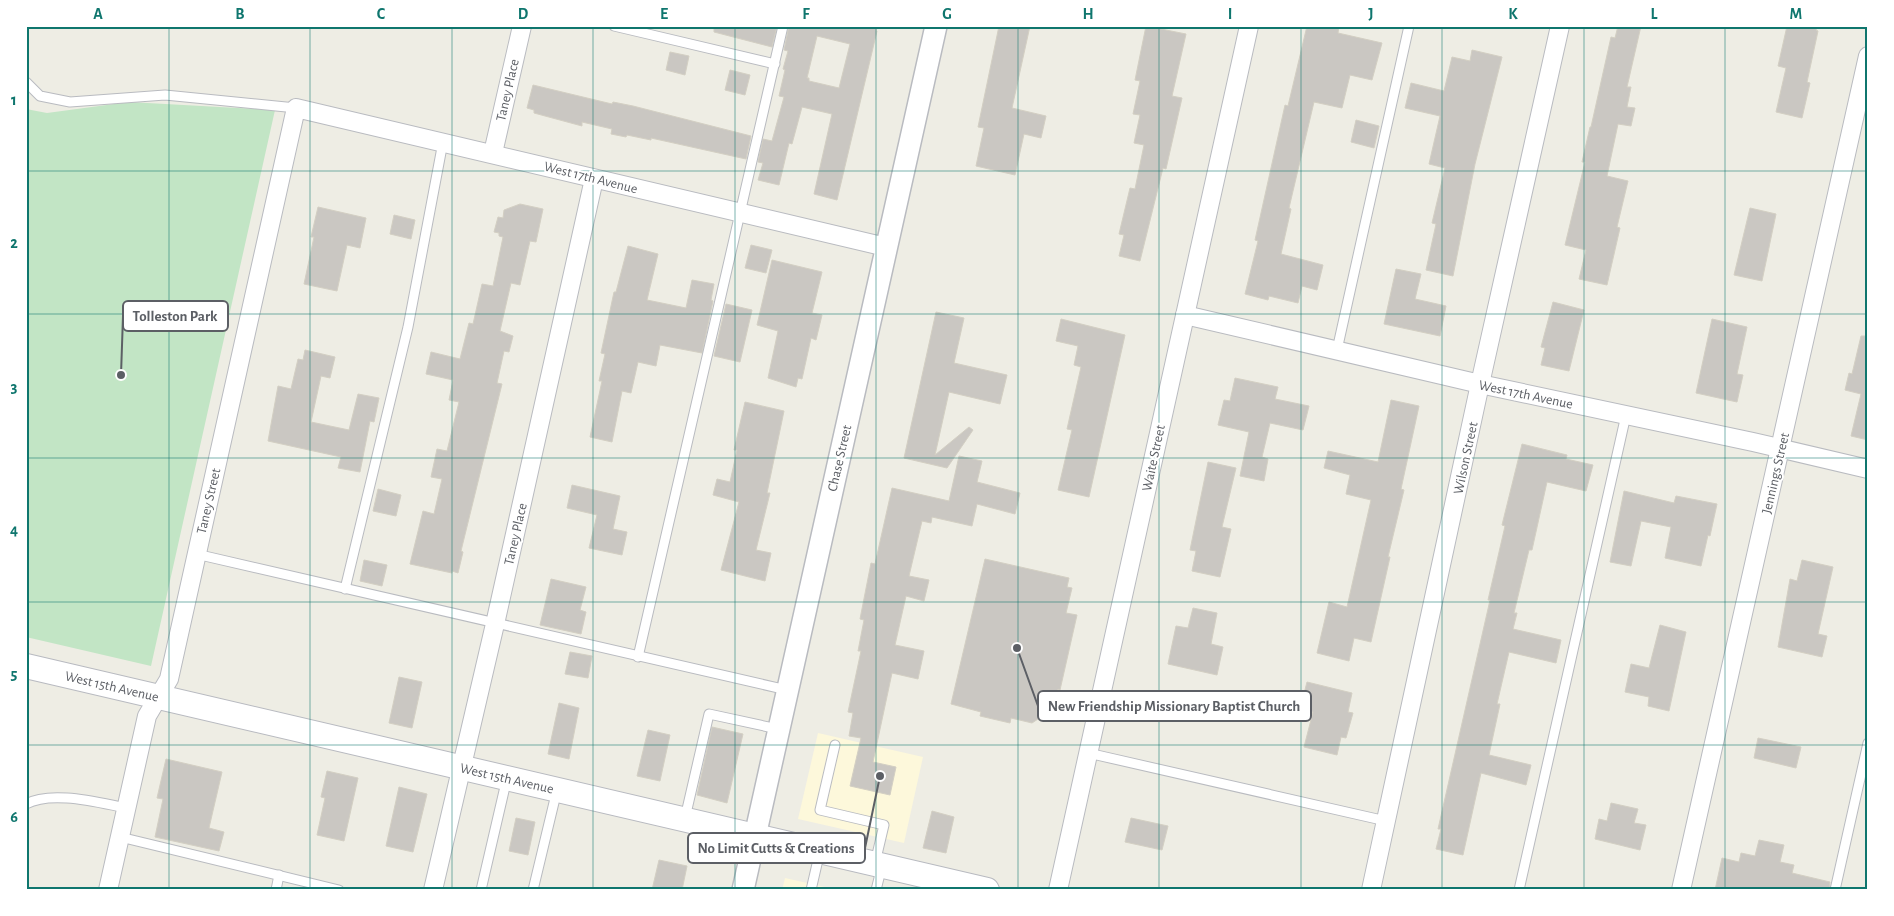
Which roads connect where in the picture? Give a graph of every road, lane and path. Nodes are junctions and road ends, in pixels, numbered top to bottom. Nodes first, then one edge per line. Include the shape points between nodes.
1 (522, 26) edge
2 (614, 26) edge
3 (783, 26) edge
4 (936, 26) edge
5 (1249, 26) edge
6 (1409, 26) edge
7 (1560, 26) edge
8 (1868, 56) edge
9 (775, 64) junction
10 (26, 82) edge
11 (296, 108) junction
12 (442, 142) junction
13 (493, 153) junction
14 (594, 179) junction
15 (741, 213) junction
16 (886, 247) junction
17 (1185, 315) junction
18 (1337, 350) junction
19 (1480, 384) junction
20 (1626, 415) junction
21 (1781, 448) junction
22 (1868, 469) edge
23 (196, 554) junction
24 (345, 589) junction
25 (495, 624) junction
26 (638, 657) junction
27 (26, 666) edge
28 (787, 690) junction
29 (158, 697) junction
30 (778, 729) junction
31 (1868, 743) edge
32 (835, 745) dead end
33 (1088, 753) junction
34 (461, 767) junction
35 (506, 778) junction
36 (557, 790) junction
37 (26, 804) edge
38 (127, 808) junction
39 (684, 819) junction
40 (1386, 822) junction
41 (754, 836) junction
42 (120, 837) junction
43 (820, 851) junction
44 (879, 864) junction
45 (279, 875) junction
46 (108, 890) edge
47 (276, 890) edge
48 (339, 890) edge
49 (433, 890) edge
50 (481, 890) edge
51 (534, 890) edge
52 (743, 890) edge
53 (811, 890) edge
54 (876, 890) edge
55 (988, 890) edge
56 (1058, 890) edge
57 (1371, 890) edge
58 (1519, 890) edge
59 (1681, 890) edge
60 (1835, 890) edge

1 - 13 street, Taney Place
2 - 9 lane
3 - 9 lane
4 - 16 street, Chase Street
5 - 17 street, Waite Street
6 - 18 lane
7 - 19 street, Wilson Street
8 - 21 street, Jennings Street
9 - 15 lane
10 - 11 lane via 40,96 70,102 165,95
11 - 12 street, West 17th Avenue
11 - 23 street, Taney Street
12 - 13 street, West 17th Avenue
12 - 24 lane via 408,327
13 - 14 street, West 17th Avenue
14 - 15 street, West 17th Avenue
14 - 25 street, Taney Place
15 - 16 street, West 17th Avenue
15 - 26 lane
16 - 28 street, Chase Street
17 - 18 street, West 17th Avenue
17 - 33 street, Waite Street
18 - 19 street, West 17th Avenue
19 - 20 street, West 17th Avenue
19 - 40 street, Wilson Street
20 - 21 street, West 17th Avenue
20 - 58 lane
21 - 22 street, West 17th Avenue
21 - 59 street, Jennings Street
23 - 24 lane
23 - 29 street, Taney Street via 168,679
24 - 25 lane
25 - 26 lane
25 - 34 street, Taney Place
26 - 28 lane
27 - 29 main road, West 15th Avenue
28 - 30 street, Chase Street
29 - 34 main road, West 15th Avenue
29 - 38 street, Taney Street via 147,716
30 - 39 lane via 709,714
30 - 41 street, Chase Street
31 - 60 lane
32 - 44 lane via 820,810 884,825
33 - 40 lane
33 - 56 street, Waite Street
34 - 35 main road, West 15th Avenue
34 - 49 street, Taney Place
35 - 36 main road, West 15th Avenue
35 - 50 lane
36 - 39 main road, West 15th Avenue
36 - 51 lane
37 - 38 lane via 56,798
38 - 42 street, Taney Street
39 - 41 main road, West 15th Avenue
40 - 57 street, Wilson Street
41 - 43 main road, West 15th Avenue
41 - 52 street, Chase Street
42 - 45 lane
42 - 46 street, Taney Street
43 - 44 main road, West 15th Avenue
43 - 53 lane
44 - 54 lane
44 - 55 main road, West 15th Avenue
45 - 47 lane
45 - 48 lane

